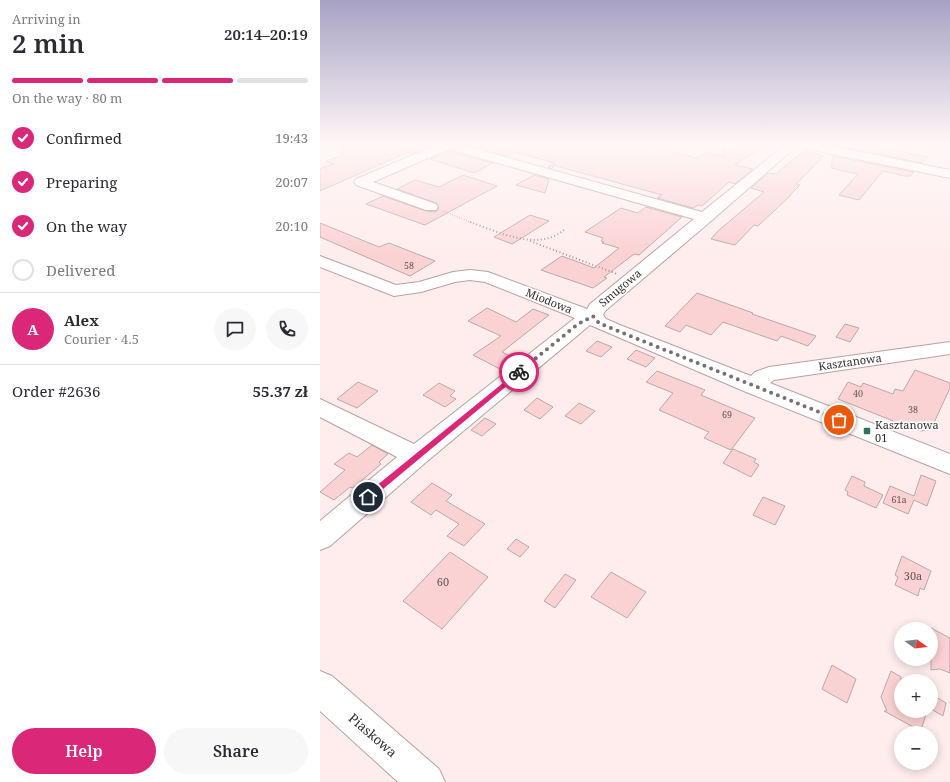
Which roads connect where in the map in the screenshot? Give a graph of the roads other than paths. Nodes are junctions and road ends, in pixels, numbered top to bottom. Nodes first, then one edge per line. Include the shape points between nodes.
1 (362, 181) edge
2 (578, 181) edge
3 (749, 181) edge
4 (431, 207) road end
5 (706, 218) junction
6 (320, 261) edge
7 (593, 316) junction
8 (950, 348) edge
9 (754, 387) junction
10 (320, 407) edge
11 (416, 456) junction
12 (950, 464) edge
13 (320, 538) edge
14 (320, 688) edge
15 (426, 782) edge

1 - 4 street
2 - 5 street
3 - 5 street, Smugowa
5 - 7 street, Smugowa via 597,308
6 - 7 street, Miodowa via 394,291 420,287 453,277 480,275 574,312
7 - 9 street, Miodowa via 599,323
7 - 11 street, Smugowa via 578,324
8 - 9 street, Kasztanowa via 769,374
9 - 12 street, Miodowa
10 - 11 street
11 - 13 street, Smugowa
14 - 15 street, Piaskowa

